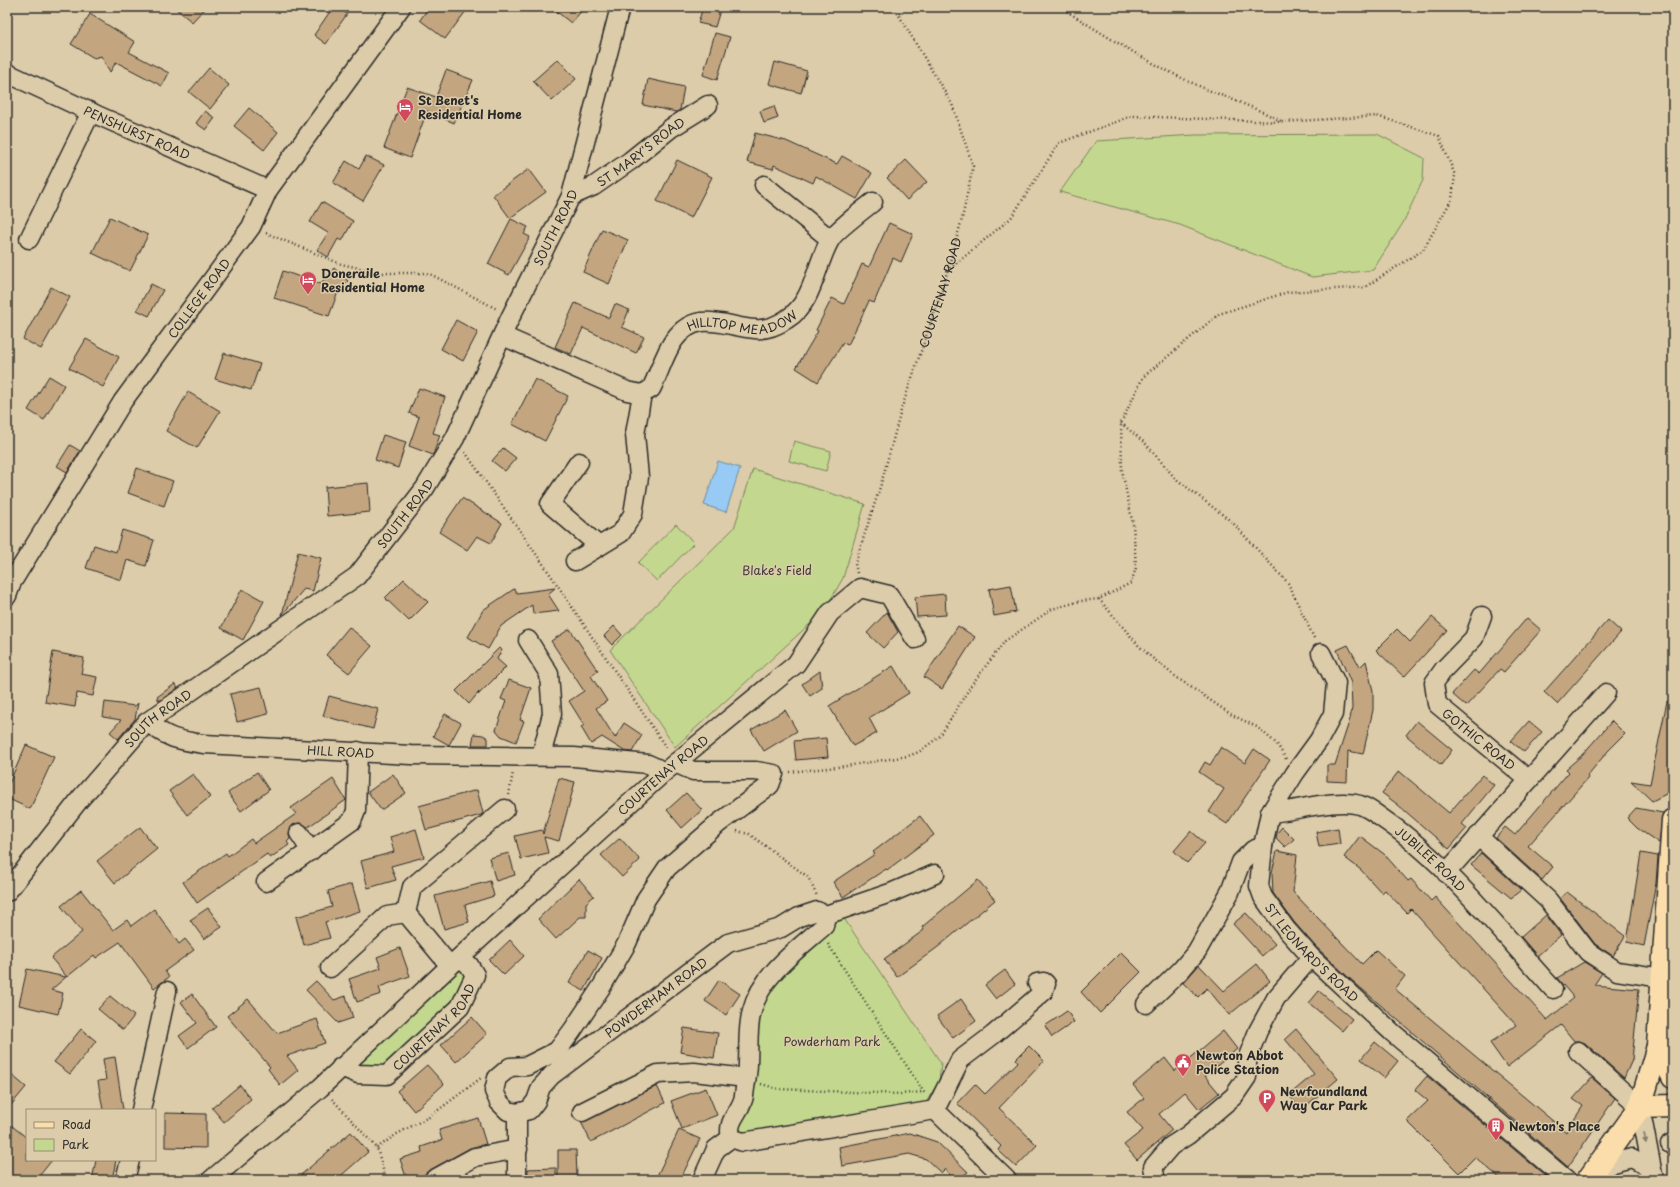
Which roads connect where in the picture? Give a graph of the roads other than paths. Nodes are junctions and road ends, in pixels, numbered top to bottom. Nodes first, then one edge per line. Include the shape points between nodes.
1 (401, 7) edge
2 (620, 7) edge
3 (7, 73) edge
4 (708, 105) dead end
5 (91, 112) junction
6 (764, 185) dead end
7 (268, 190) junction
8 (572, 196) junction
9 (873, 202) dead end
10 (28, 239) dead end
11 (830, 239) junction
12 (503, 336) junction
13 (642, 394) junction
14 (580, 462) dead end
15 (599, 546) junction
16 (575, 561) dead end
17 (7, 596) edge
18 (1482, 616) dead end
19 (915, 639) dead end
20 (528, 640) dead end
21 (1321, 653) road end
22 (1606, 693) dead end
23 (147, 722) junction
24 (358, 751) junction
25 (541, 756) junction
26 (669, 769) junction
27 (1529, 780) junction
28 (506, 809) road end
29 (1270, 814) junction
30 (1673, 820) edge
31 (299, 833) dead end
32 (1478, 836) junction
33 (1672, 842) edge
34 (1263, 846) junction
35 (311, 851) junction
36 (1446, 873) junction
37 (935, 874) dead end
38 (266, 882) dead end
39 (7, 892) edge
40 (406, 912) junction
41 (826, 915) junction
42 (1312, 957) junction
43 (455, 962) junction
44 (330, 968) dead end
45 (1662, 978) junction
46 (1037, 982) dead end
47 (1553, 989) dead end
48 (167, 991) dead end
49 (1146, 1004) dead end
50 (1658, 1046) junction
51 (1578, 1051) dead end
52 (341, 1067) junction
53 (1673, 1077) edge
54 (746, 1080) junction
55 (1673, 1106) edge
56 (1640, 1107) junction
57 (141, 1109) edge
58 (935, 1110) junction
59 (582, 1112) dead end
60 (517, 1113) junction
61 (731, 1138) junction
62 (518, 1149) junction
63 (130, 1161) edge
64 (1653, 1174) edge
65 (1588, 1179) edge
66 (125, 1180) edge
67 (211, 1180) edge
68 (433, 1180) edge
69 (517, 1180) edge
70 (702, 1180) edge
71 (1007, 1180) edge
72 (1156, 1180) edge
73 (1567, 1180) edge

1 - 7 street, COLLEGE ROAD
2 - 8 street, SOUTH ROAD
3 - 5 street, PENSHURST ROAD
4 - 8 street, ST MARY'S ROAD via 671,128 594,186
5 - 7 street, PENSHURST ROAD
5 - 10 street
6 - 11 street
7 - 17 street, COLLEGE ROAD via 251,226 123,400 12,582
8 - 12 street, SOUTH ROAD
9 - 11 street, HILLTOP MEADOW
11 - 13 street, HILLTOP MEADOW via 808,295 794,314 767,328 756,329 716,321 699,322 690,326 674,340 651,389
12 - 13 street via 628,391
12 - 23 street, SOUTH ROAD via 455,438 425,488 357,576
13 - 15 street via 636,434 639,477 633,514 620,533
14 - 15 street via 550,504
15 - 16 street
18 - 27 street, GOTHIC ROAD via 1474,638 1434,683 1436,704
19 - 26 street, COURTENAY ROAD via 889,596 860,588 830,613 796,664
20 - 25 street via 549,674 552,714
21 - 29 street, ST LEONARD'S ROAD via 1336,683 1333,714 1319,740
22 - 27 street
23 - 24 street, HILL ROAD via 164,735 182,741
23 - 39 street, SOUTH ROAD via 80,799
24 - 25 street, HILL ROAD via 411,755
24 - 35 street via 357,805 352,821
25 - 26 street, HILL ROAD via 648,764
26 - 43 street, COURTENAY ROAD
26 - 60 street via 756,771 774,774 770,785 719,823 667,868 646,899 626,943 602,986 558,1051 527,1066 510,1067 497,1078 494,1091 499,1102 508,1110
27 - 32 street
28 - 40 street via 412,887
29 - 34 street, ST LEONARD'S ROAD
29 - 36 street, JUBILEE ROAD via 1323,805 1347,803 1362,806 1406,835
30 - 33 main road
31 - 35 street
32 - 36 street
32 - 45 street via 1548,900 1588,952 1617,971
33 - 45 main road
34 - 42 street, ST LEONARD'S ROAD via 1259,886 1263,898 1286,929
34 - 49 street via 1253,850 1242,862 1230,892 1197,951
35 - 38 street
36 - 47 street, JUBILEE ROAD
37 - 41 street via 893,892
40 - 43 street
40 - 44 street via 387,916
41 - 54 street via 824,926 772,974 759,992 752,1011
41 - 60 street, POWDERHAM ROAD via 817,911 799,917 781,928 728,943 552,1075 541,1087 536,1101 529,1110
42 - 72 street via 1276,998 1247,1059 1247,1077 1234,1096 1188,1136 1171,1146 1153,1167
42 - 73 street, ST LEONARD'S ROAD via 1393,1033
43 - 52 street, COURTENAY ROAD
43 - 52 street, COURTENAY ROAD via 469,965 475,975 460,1007 387,1075 358,1074
45 - 50 main road
46 - 58 street via 1046,984 1043,992 960,1060
48 - 57 street
50 - 53 main road
50 - 56 main road
51 - 56 street
52 - 67 street, COURTENAY ROAD via 320,1088
54 - 59 street via 694,1072 658,1074
54 - 61 street via 743,1099 729,1129
55 - 56 main road
56 -> 64 street
56 - 65 main road
58 - 61 street via 743,1142
58 - 71 street
60 - 62 street
61 - 70 street via 716,1149
62 - 68 street via 475,1157
62 - 69 street
63 - 66 street
64 - 65 street via 1632,1158 1612,1163

